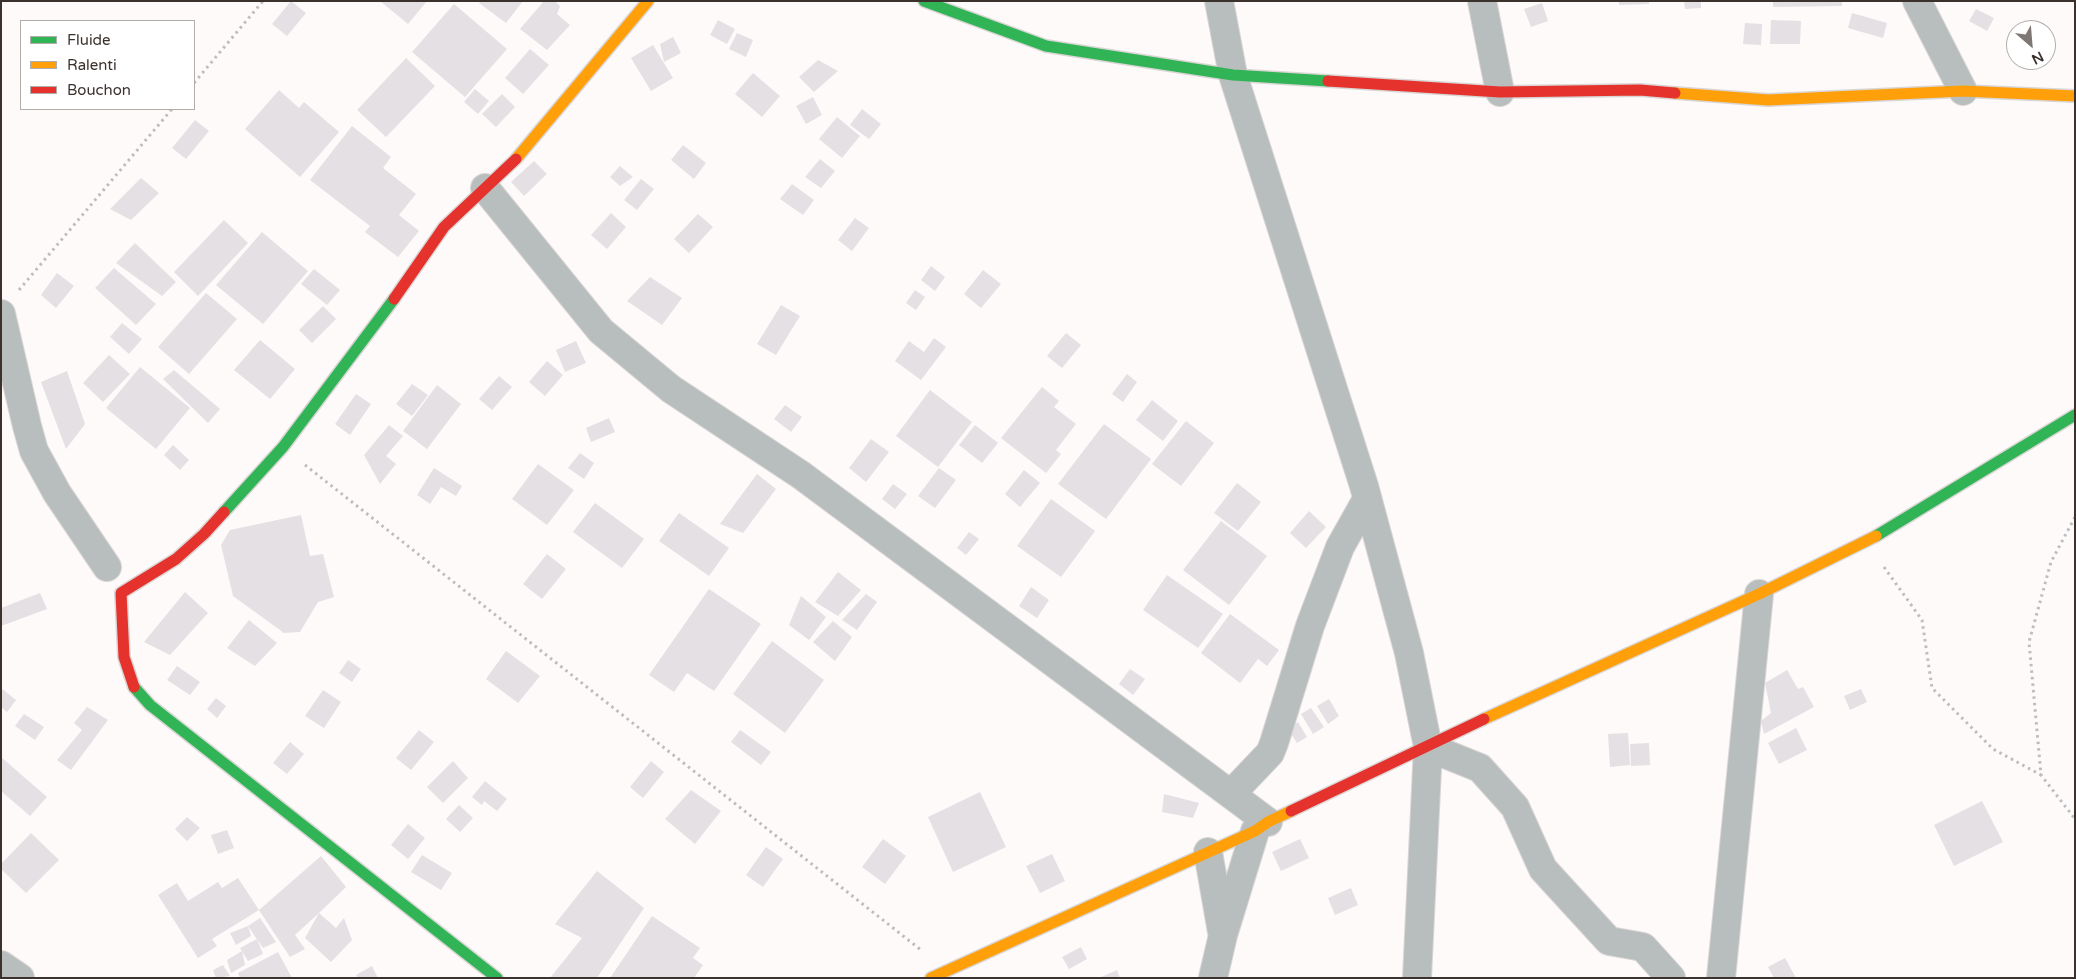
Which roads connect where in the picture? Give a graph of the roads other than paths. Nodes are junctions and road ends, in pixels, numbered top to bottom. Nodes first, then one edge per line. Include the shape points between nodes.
1 (648, 1) edge
2 (924, 1) edge
3 (1218, 1) edge
4 (1482, 1) edge
5 (1917, 1) edge
6 (1233, 75) junction
7 (1963, 91) junction
8 (1500, 92) junction
9 (2075, 96) edge
10 (485, 188) junction
11 (8, 305) edge
12 (2075, 415) edge
13 (1367, 499) junction
14 (107, 568) dead end
15 (1759, 594) junction
16 (1428, 747) junction
17 (1231, 794) junction
18 (1261, 826) junction
19 (1208, 852) junction
20 (1223, 936) junction
21 (1, 965) edge
22 (20, 978) edge
23 (498, 978) edge
24 (931, 978) edge
25 (1213, 978) edge
26 (1417, 978) edge
27 (1671, 978) edge
28 (1721, 978) edge

1 - 10 street via 525,150
2 - 6 street via 1046,46
3 - 6 street
4 - 8 street
5 - 7 street
6 - 8 street
6 - 13 street
7 - 8 street via 1768,100 1640,90
7 - 9 street
10 - 17 street via 601,331 671,388 801,475
10 - 23 street via 444,227 381,318 283,447 204,534 176,559 122,593 124,657 134,686 150,705
11 - 14 street via 26,426 34,451 57,493
12 - 15 street via 1866,542
13 - 16 street via 1409,653
13 - 17 street via 1340,547 1310,626 1270,752
15 - 16 street
15 - 28 street
16 - 18 street
16 - 26 street
16 - 27 street via 1480,768 1515,807 1544,870 1609,941 1643,947
17 - 18 street
18 - 19 street
18 - 20 street
19 - 20 street
19 - 24 street
20 - 25 street
21 - 22 street

